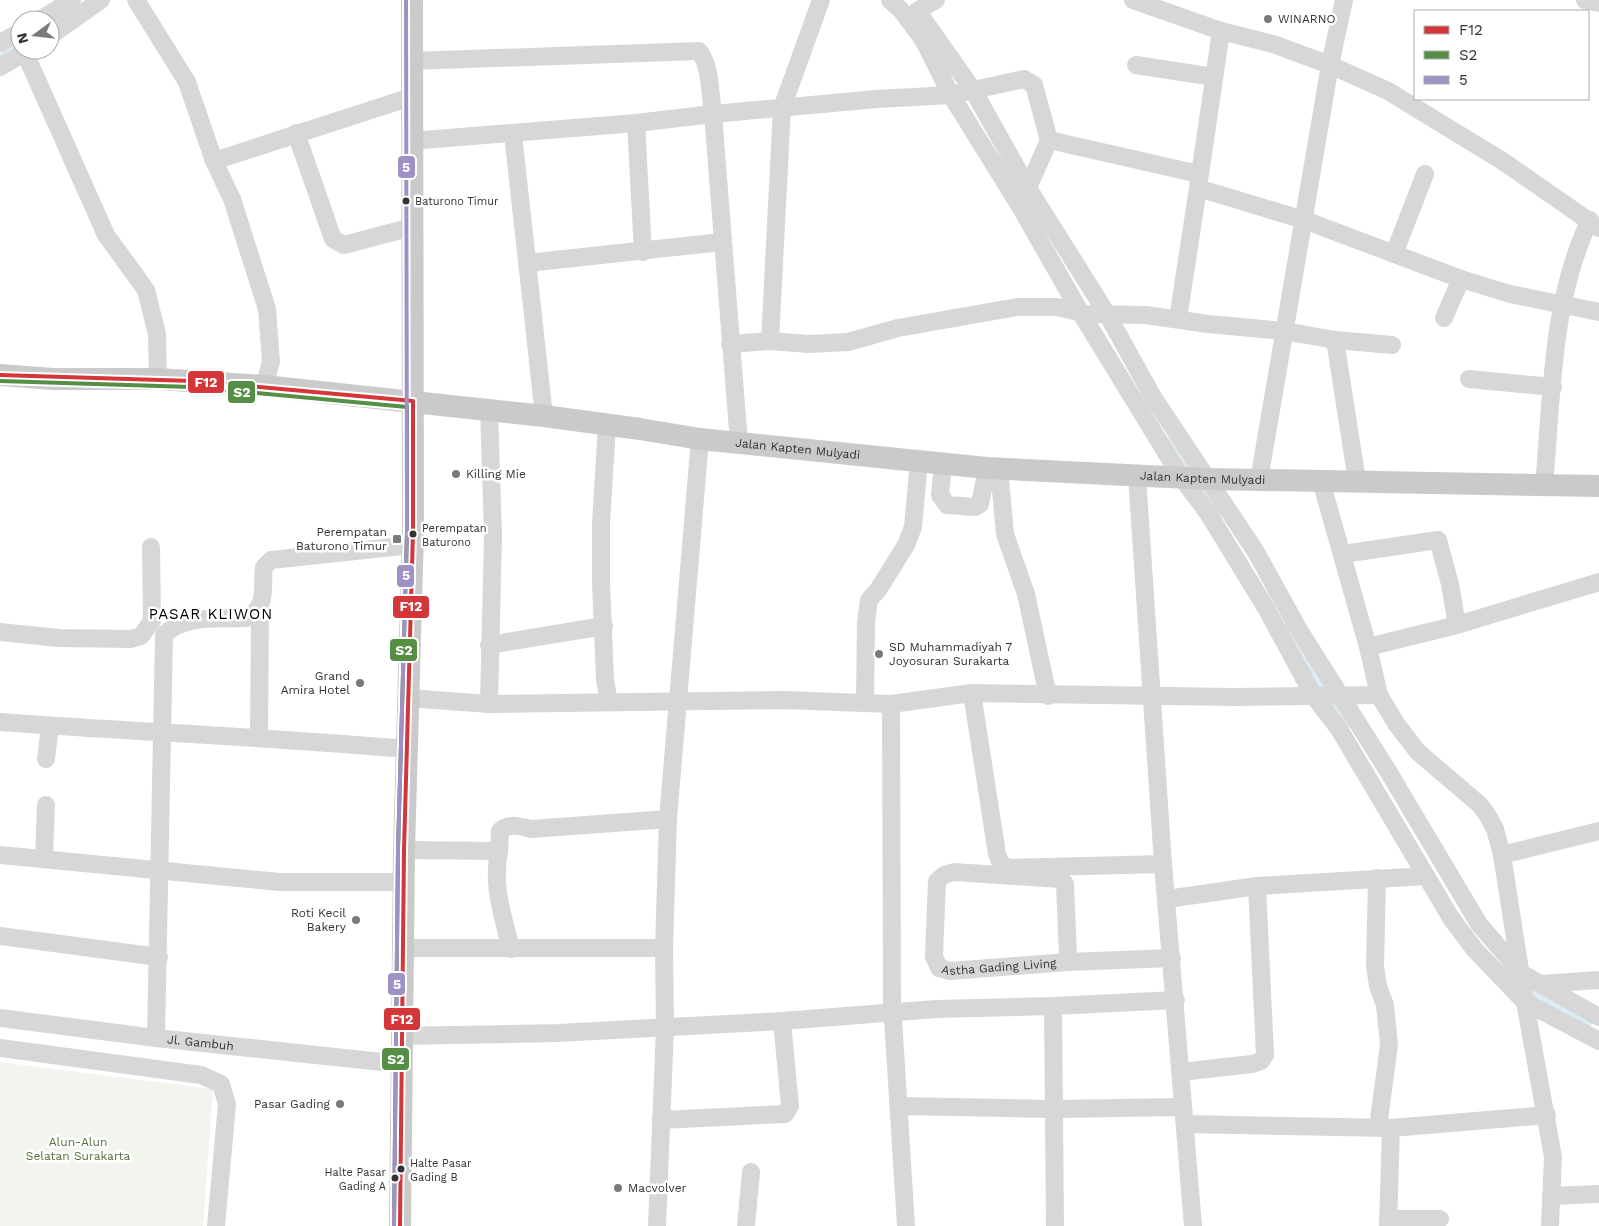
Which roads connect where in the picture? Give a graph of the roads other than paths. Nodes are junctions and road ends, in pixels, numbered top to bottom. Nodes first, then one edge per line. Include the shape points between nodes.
1 (72, 0) edge
2 (101, 0) edge
3 (136, 0) edge
4 (412, 0) edge
5 (821, 0) edge
6 (890, 0) edge
7 (936, 0) edge
8 (1133, 0) edge
9 (1344, 0) edge
10 (1586, 0) edge
11 (1599, 3) edge
12 (911, 6) edge
13 (56, 10) edge
14 (60, 29) edge
15 (1221, 31) junction
16 (12, 60) edge
17 (31, 60) edge
18 (412, 61) junction
19 (1136, 65) dead end
20 (1330, 65) junction
21 (0, 67) edge
22 (1214, 78) junction
23 (962, 92) junction
24 (411, 97) junction
25 (782, 108) junction
26 (713, 114) junction
27 (636, 124) junction
28 (296, 133) junction
29 (513, 134) junction
30 (1049, 140) junction
31 (411, 141) junction
32 (214, 161) junction
33 (1425, 174) dead end
34 (1199, 181) junction
35 (1028, 188) junction
36 (1304, 220) junction
37 (1594, 224) edge
38 (412, 227) junction
39 (722, 242) junction
40 (643, 252) junction
41 (1394, 254) junction
42 (527, 263) junction
43 (1461, 279) junction
44 (1562, 305) junction
45 (1599, 312) edge
46 (1093, 313) junction
47 (1444, 318) dead end
48 (1178, 320) junction
49 (1284, 331) junction
50 (1335, 340) junction
51 (770, 341) junction
52 (730, 344) junction
53 (1392, 345) dead end
54 (0, 375) edge
55 (158, 379) junction
56 (1469, 379) dead end
57 (264, 386) junction
58 (1553, 387) junction
59 (414, 401) junction
60 (489, 410) junction
61 (544, 416) junction
62 (607, 425) junction
63 (700, 439) junction
64 (739, 443) junction
65 (919, 461) junction
66 (943, 463) junction
67 (993, 468) junction
68 (1137, 476) junction
69 (1195, 478) junction
70 (1259, 480) junction
71 (1321, 481) junction
72 (1357, 482) junction
73 (1544, 485) junction
74 (1599, 486) edge
75 (412, 545) junction
76 (151, 547) dead end
77 (1343, 554) junction
78 (1599, 582) edge
79 (260, 607) junction
80 (1457, 625) junction
81 (604, 626) junction
82 (0, 632) edge
83 (489, 645) junction
84 (1368, 647) junction
85 (972, 693) junction
86 (1379, 695) junction
87 (1048, 696) junction
88 (1154, 696) junction
89 (1327, 696) junction
90 (407, 698) junction
91 (678, 701) junction
92 (609, 702) junction
93 (864, 703) junction
94 (489, 704) junction
95 (890, 704) junction
96 (0, 722) edge
97 (50, 726) junction
98 (161, 731) junction
99 (259, 737) junction
100 (406, 749) junction
101 (46, 759) dead end
102 (46, 806) dead end
103 (668, 819) junction
104 (1599, 831) edge
105 (404, 850) junction
106 (499, 851) junction
107 (1502, 854) junction
108 (0, 855) edge
109 (44, 858) junction
110 (1163, 864) junction
111 (161, 871) junction
112 (1426, 876) junction
113 (1376, 878) junction
114 (404, 882) junction
115 (1257, 886) junction
116 (1167, 899) junction
117 (0, 936) edge
118 (404, 948) junction
119 (664, 948) junction
120 (511, 949) junction
121 (1068, 956) dead end
122 (159, 957) junction
123 (1172, 958) junction
124 (1522, 974) junction
125 (1599, 980) edge
126 (1540, 984) junction
127 (1525, 999) junction
128 (1176, 1000) junction
129 (1053, 1006) junction
130 (894, 1013) junction
131 (1599, 1017) edge
132 (0, 1018) edge
133 (782, 1021) junction
134 (665, 1027) junction
135 (401, 1036) junction
136 (156, 1038) junction
137 (1599, 1041) edge
138 (0, 1048) edge
139 (401, 1064) junction
140 (1181, 1072) junction
141 (899, 1106) junction
142 (1054, 1109) junction
143 (1184, 1115) junction
144 (1546, 1115) junction
145 (661, 1120) junction
146 (1384, 1128) junction
147 (751, 1172) dead end
148 (1599, 1194) edge
149 (1550, 1196) junction
150 (1440, 1219) dead end
151 (1388, 1222) edge
152 (216, 1226) edge
153 (400, 1226) edge
154 (657, 1226) edge
155 (746, 1226) edge
156 (906, 1226) edge
157 (1055, 1226) edge
158 (1193, 1226) edge
159 (1550, 1226) edge

1 - 13 street
2 - 14 street
3 - 32 street via 187,82
4 - 18 main road
5 - 25 street
6 - 23 street
7 - 12 street
8 - 15 street
9 - 20 street
10 - 11 street
12 - 23 street
15 - 20 street via 1273,44
15 - 22 street
16 - 21 street
17 - 55 street via 106,235 146,290 157,334
18 - 24 main road
18 - 26 street via 694,50 703,56
19 - 22 street
20 - 36 street
20 - 37 street via 1388,91 1504,162
22 - 34 street
23 - 25 street
23 - 30 street via 1024,80 1030,82 1038,97
23 - 35 street
23 - 46 street via 1021,208
24 - 28 street
24 - 31 main road
25 - 26 street
25 - 51 street
26 - 27 street
26 - 39 street
27 - 29 street
27 - 40 street
28 - 32 street
28 - 38 street via 333,239 344,245
29 - 31 street
29 - 42 street
30 - 34 street
30 - 35 street
31 - 38 main road
32 - 57 street via 232,199 267,309 270,362
33 - 41 street
34 - 36 street
34 - 48 street
35 - 46 street
36 - 41 street
36 - 49 street
37 - 44 street via 1572,264
38 - 59 main road
39 - 40 street
39 - 52 street
40 - 42 street
41 - 43 street
42 - 61 street
43 - 44 street
43 - 47 street
44 - 45 street
44 - 58 street
46 - 48 street
46 - 51 street via 1038,305 898,328 848,342
46 - 69 street
46 - 69 street via 1153,397
48 - 49 street
49 - 50 street
49 - 70 street
50 - 53 street
50 - 72 street
51 - 52 street
52 - 64 street
54 - 55 main road, Jalan Kapten Mulyadi via 53,379
55 - 57 main road, Jalan Kapten Mulyadi
56 - 58 street
57 - 59 main road, Jalan Kapten Mulyadi
58 - 73 street
59 - 60 main road, Jalan Kapten Mulyadi
59 - 75 main road
60 - 61 main road, Jalan Kapten Mulyadi
60 - 83 street via 493,536
61 - 62 main road, Jalan Kapten Mulyadi
62 - 63 main road, Jalan Kapten Mulyadi
62 - 81 street via 601,523
63 - 64 main road, Jalan Kapten Mulyadi
63 - 91 street
64 - 65 main road, Jalan Kapten Mulyadi
65 - 66 main road, Jalan Kapten Mulyadi
65 - 93 street via 913,527 898,557 869,600
66 - 67 main road, Jalan Kapten Mulyadi
66 - 67 street via 940,495 947,505 976,507 980,504
67 - 68 main road, Jalan Kapten Mulyadi
67 - 87 street via 1005,534 1026,594
68 - 69 main road, Jalan Kapten Mulyadi
68 - 88 street
69 - 70 main road, Jalan Kapten Mulyadi
69 - 89 street via 1208,512 1266,608
69 - 89 street via 1256,552 1299,630
70 - 71 main road, Jalan Kapten Mulyadi
71 - 72 main road, Jalan Kapten Mulyadi
71 - 77 street
72 - 73 main road, Jalan Kapten Mulyadi
73 - 74 main road, Jalan Kapten Mulyadi
75 - 79 street via 271,560 264,567
75 - 90 main road
76 - 82 street via 152,620 141,636 131,639 59,638
77 - 80 street via 1438,540
77 - 84 street
78 - 80 street
79 - 98 street via 247,618 184,622 173,626 164,635
79 - 99 street
80 - 84 street
81 - 83 street
81 - 92 street via 605,680
83 - 94 street
84 - 86 street
85 - 87 street
85 - 95 street
85 - 110 street via 1001,864 1018,868
86 - 89 street
86 - 107 street via 1418,752 1488,816
87 - 88 street
88 - 89 street
88 - 110 street
89 - 112 street via 1339,729
89 - 124 street via 1479,924
90 - 94 street
90 - 100 main road
91 - 92 street
91 - 93 street
91 - 103 street
92 - 94 street
93 - 95 street
95 - 130 street
96 - 97 street
97 - 98 street
97 - 101 street
98 - 99 street
98 - 111 street
99 - 100 street
100 - 105 main road
102 - 109 street
103 - 106 street via 531,829 516,825 504,827 500,831
103 - 119 street
104 - 107 street
105 - 106 street
105 - 114 main road
106 - 120 street via 495,870 496,891
107 - 124 street
108 - 109 street
109 - 111 street
110 - 116 street
111 - 114 street via 279,882
111 - 122 street
112 - 113 street
112 - 127 street via 1475,950
113 - 115 street
113 - 146 street via 1375,966 1385,1005 1389,1045
114 - 118 main road
115 - 116 street
115 - 140 street via 1265,1055 1261,1061 1252,1064
116 - 123 street
117 - 122 street
118 - 120 street
118 - 135 main road
119 - 120 street
119 - 134 street
121 - 123 street, Astha Gading Living via 1065,884 1061,879 954,872 937,881 934,956 939,968 950,971
122 - 136 street
123 - 128 street
124 - 126 street
124 - 127 street
125 - 126 street
126 - 131 street
127 - 137 street
127 - 144 street
128 - 129 street
128 - 140 street
129 - 130 street
129 - 142 street
130 - 133 street
130 - 141 street
132 - 136 street, Jl. Gambuh
133 - 134 street
133 - 145 street via 790,1106 785,1114
134 - 135 street
134 - 145 street
135 - 139 main road
136 - 139 street, Jl. Gambuh
138 - 152 street via 201,1075 221,1084 227,1104
139 - 153 main road
140 - 143 street
141 - 142 street
141 - 156 street
142 - 143 street
142 - 157 street
143 - 146 street
143 - 158 street
144 - 146 street
144 - 149 street via 1553,1157
145 - 154 street
146 - 151 street
147 - 155 street
148 - 149 street
149 - 159 street
150 - 151 street

